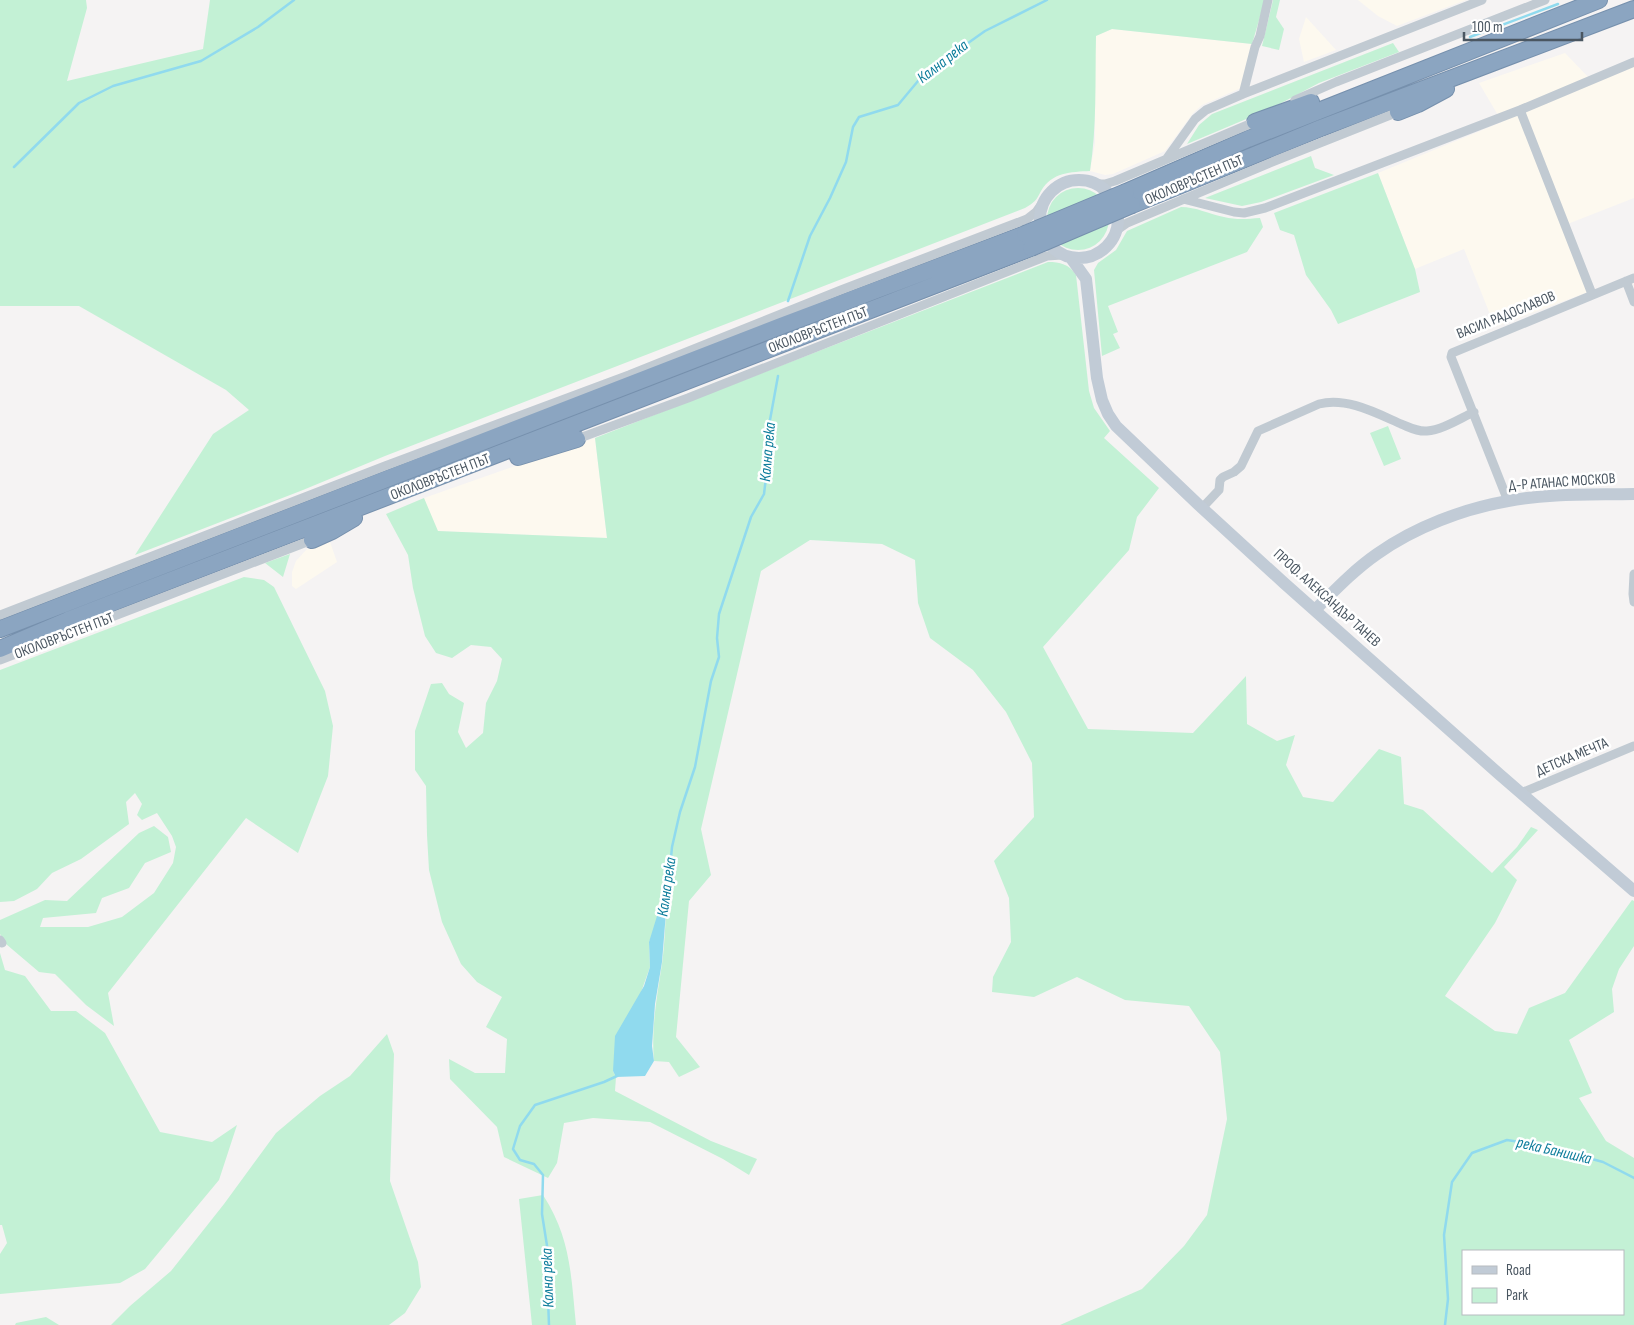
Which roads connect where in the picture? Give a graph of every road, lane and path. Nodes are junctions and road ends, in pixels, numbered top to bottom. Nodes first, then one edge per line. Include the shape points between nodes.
1 (1268, 0) edge
2 (1545, 0) edge
3 (1599, 0) edge
4 (1479, 1) edge
5 (1634, 9) edge
6 (1506, 58) junction
7 (1634, 62) edge
8 (1431, 67) junction
9 (1243, 94) junction
10 (1520, 110) junction
11 (1398, 112) joint
12 (1255, 122) junction
13 (1164, 160) junction
14 (1098, 184) junction
15 (1129, 198) junction
16 (1183, 199) junction
17 (1044, 202) junction
18 (1117, 230) junction
19 (1028, 241) junction
20 (1095, 255) junction
21 (1067, 256) junction
22 (1086, 279) junction
23 (1630, 279) edge
24 (1592, 294) junction
25 (1634, 302) edge
26 (692, 360) junction
27 (652, 366) junction
28 (594, 389) junction
29 (1474, 412) junction
30 (557, 413) junction
31 (577, 439) joint
32 (452, 472) junction
33 (1634, 494) edge
34 (392, 496) junction
35 (1508, 501) junction
36 (1202, 508) junction
37 (312, 540) joint
38 (1634, 574) edge
39 (1634, 602) edge
40 (64, 604) junction
41 (1315, 610) junction
42 (0, 615) edge
43 (0, 621) edge
44 (0, 629) edge
45 (33, 635) junction
46 (0, 648) edge
47 (0, 655) edge
48 (0, 660) edge
49 (1634, 746) edge
50 (1521, 793) junction
51 (1634, 891) edge

1 - 9 street
2 - 12 street via 1320,88
3 - 8 highway, ОКОЛОВРЪСТЕН ПЪТ
4 - 9 street
5 - 6 highway, ОКОЛОВРЪСТЕН ПЪТ
6 - 11 highway
6 - 15 highway, ОКОЛОВРЪСТЕН ПЪТ
7 - 10 street
8 - 12 highway via 1342,91
8 - 15 highway, ОКОЛОВРЪСТЕН ПЪТ via 1248,139
9 - 13 street via 1200,114
10 - 16 street via 1255,211 1234,212
10 - 24 street
11 - 16 street
12 - 13 street
13 - 14 street via 1115,181
14 - 17 street via 1078,180 1064,183 1052,190
14 - 18 street via 1115,204
15 - 19 highway, ОКОЛОВРЪСТЕН ПЪТ, bridge
16 - 18 street via 1126,223
17 - 21 street via 1041,228 1048,244
17 - 27 street, ОКОЛОВРЪСТЕН ПЪТ via 1027,219
18 - 20 street via 1111,242
19 - 26 highway, ОКОЛОВРЪСТЕН ПЪТ
19 - 32 highway, ОКОЛОВРЪСТЕН ПЪТ
20 - 21 street
20 - 22 street, ПРОФ. АЛЕКСАНДЪР ТАНЕВ
21 - 22 street, ПРОФ. АЛЕКСАНДЪР ТАНЕВ
21 - 31 street via 1047,256
22 - 36 street, ПРОФ. АЛЕКСАНДЪР ТАНЕВ via 1097,378 1108,414 1126,436
23 - 24 street, ВАСИЛ РАДОСЛАВОВ
23 - 25 street
24 - 29 street, ВАСИЛ РАДОСЛАВОВ via 1453,351 1452,357
26 - 27 highway
26 - 30 highway, ОКОЛОВРЪСТЕН ПЪТ
27 - 28 street, ОКОЛОВРЪСТЕН ПЪТ
28 - 30 highway
28 - 42 street, ОКОЛОВРЪСТЕН ПЪТ
29 - 35 street, ВАСИЛ РАДОСЛАВОВ
29 - 36 street via 1433,430 1419,431 1343,402 1319,404 1258,431 1241,466 1220,480 1219,490
30 - 40 highway, ОКОЛОВРЪСТЕН ПЪТ
31 - 32 highway via 490,466
32 - 34 highway, ОКОЛОВРЪСТЕН ПЪТ
33 - 35 street, Д-Р АТАНАС МОСКОВ
34 - 37 highway
34 - 45 highway, ОКОЛОВРЪСТЕН ПЪТ
35 - 41 street, Д-Р АТАНАС МОСКОВ via 1457,514 1400,540 1360,566
36 - 41 street, ПРОФ. АЛЕКСАНДЪР ТАНЕВ
37 - 48 street, ОКОЛОВРЪСТЕН ПЪТ
38 - 39 street
40 - 43 highway
40 - 44 highway, ОКОЛОВРЪСТЕН ПЪТ
41 - 50 street, ПРОФ. АЛЕКСАНДЪР ТАНЕВ
45 - 46 highway, ОКОЛОВРЪСТЕН ПЪТ
45 - 47 highway
49 - 50 street, ДЕТСКА МЕЧТА
50 - 51 street, ПРОФ. АЛЕКСАНДЪР ТАНЕВ

